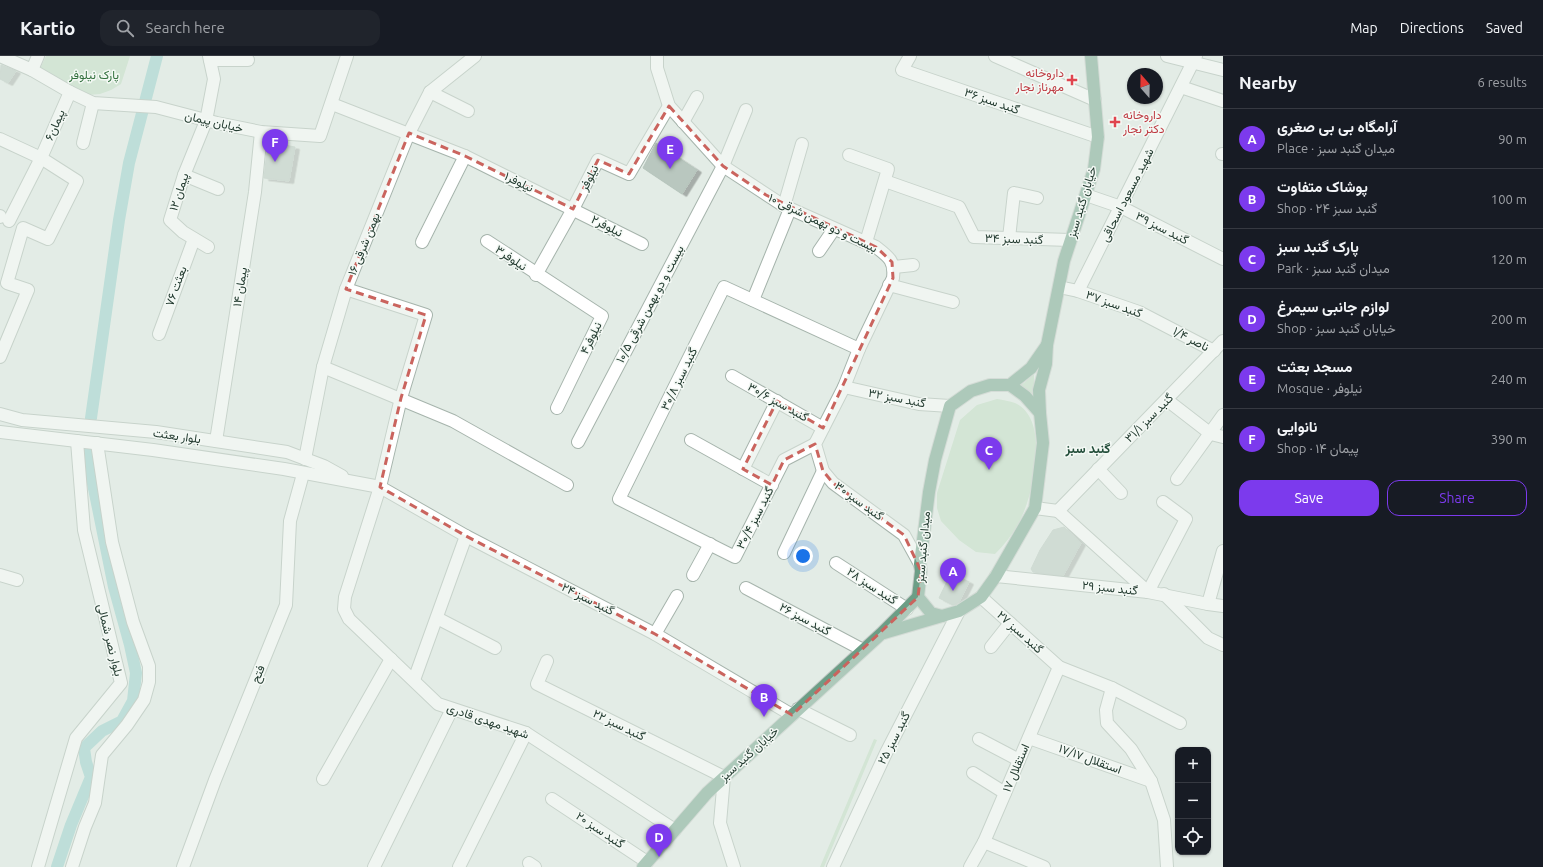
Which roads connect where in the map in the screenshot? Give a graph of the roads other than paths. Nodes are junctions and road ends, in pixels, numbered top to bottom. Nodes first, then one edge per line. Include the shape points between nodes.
1 (0, 56) edge
2 (38, 56) edge
3 (347, 56) edge
4 (475, 56) edge
5 (657, 56) edge
6 (910, 56) edge
7 (995, 56) edge
8 (1092, 56) edge
9 (1166, 56) edge
10 (210, 58) edge
11 (1194, 59) edge
12 (248, 60) dead end
13 (32, 70) junction
14 (1223, 70) edge
15 (1181, 87) junction
16 (70, 92) junction
17 (430, 92) junction
18 (697, 97) dead end
19 (1095, 100) junction
20 (1223, 101) edge
21 (94, 103) junction
22 (332, 104) junction
23 (669, 106) junction
24 (746, 110) dead end
25 (468, 111) dead end
26 (206, 121) junction
27 (683, 122) junction
28 (261, 132) junction
29 (409, 133) junction
30 (1098, 137) junction
31 (0, 139) edge
32 (83, 143) dead end
33 (802, 144) dead end
34 (849, 155) dead end
35 (465, 156) junction
36 (41, 158) junction
37 (723, 166) junction
38 (184, 175) junction
39 (885, 181) junction
40 (218, 189) dead end
41 (1086, 195) junction
42 (1037, 198) dead end
43 (1121, 207) junction
44 (787, 208) junction
45 (573, 209) junction
46 (2, 217) edge
47 (23, 228) junction
48 (834, 229) junction
49 (1009, 238) junction
50 (194, 239) junction
51 (1070, 240) junction
52 (487, 241) dead end
53 (422, 242) dead end
54 (866, 242) junction
55 (642, 244) dead end
56 (208, 247) dead end
57 (819, 251) dead end
58 (1219, 257) edge
59 (913, 265) dead end
60 (894, 267) junction
61 (536, 275) junction
62 (889, 285) junction
63 (1059, 287) junction
64 (346, 289) junction
65 (1078, 291) junction
66 (753, 300) junction
67 (953, 302) dead end
68 (1168, 327) joint
69 (159, 334) dead end
70 (1223, 341) edge
71 (1047, 345) junction
72 (859, 349) junction
73 (1214, 351) junction
74 (0, 357) edge
75 (323, 367) junction
76 (732, 376) dead end
77 (1010, 385) junction
78 (844, 388) junction
79 (400, 398) junction
80 (1167, 400) junction
81 (777, 402) junction
82 (950, 406) junction
83 (557, 408) dead end
84 (1040, 413) junction
85 (0, 414) edge
86 (1223, 415) edge
87 (823, 428) junction
88 (0, 433) edge
89 (1211, 434) junction
90 (1223, 437) edge
91 (691, 440) dead end
92 (76, 441) junction
93 (216, 441) junction
94 (578, 442) dead end
95 (97, 443) junction
96 (815, 444) junction
97 (305, 459) junction
98 (743, 469) junction
99 (1098, 469) junction
100 (823, 471) junction
101 (302, 474) junction
102 (1177, 479) dead end
103 (348, 480) junction
104 (567, 485) dead end
105 (772, 486) junction
106 (380, 488) junction
107 (1121, 493) dead end
108 (619, 499) joint
109 (1163, 502) dead end
110 (1035, 508) junction
111 (1058, 511) junction
112 (466, 536) junction
113 (710, 544) junction
114 (1223, 551) edge
115 (784, 553) dead end
116 (836, 563) dead end
117 (920, 564) junction
118 (0, 575) edge
119 (693, 576) dead end
120 (996, 576) junction
121 (17, 580) dead end
122 (746, 588) dead end
123 (1148, 592) junction
124 (1164, 594) junction
125 (677, 596) dead end
126 (918, 597) junction
127 (981, 597) junction
128 (1208, 604) junction
129 (1223, 606) edge
130 (907, 609) junction
131 (959, 611) junction
132 (942, 616) junction
133 (437, 618) junction
134 (1010, 623) junction
135 (655, 634) junction
136 (881, 634) junction
137 (1223, 646) edge
138 (991, 647) dead end
139 (495, 648) dead end
140 (863, 650) junction
141 (391, 659) junction
142 (547, 661) dead end
143 (1059, 667) junction
144 (414, 680) junction
145 (1112, 688) junction
146 (452, 709) junction
147 (795, 712) junction
148 (1180, 722) dead end
149 (526, 732) junction
150 (850, 735) dead end
151 (1029, 738) junction
152 (979, 739) dead end
153 (1019, 760) junction
154 (973, 773) dead end
155 (724, 777) junction
156 (323, 779) dead end
157 (1151, 781) junction
158 (1005, 793) junction
159 (552, 799) dead end
160 (675, 830) junction
161 (984, 842) junction
162 (645, 865) edge
163 (38, 867) edge
164 (72, 867) edge
165 (183, 867) edge
166 (374, 867) edge
167 (459, 867) edge
168 (734, 867) edge
169 (833, 867) edge
170 (970, 867) edge
171 (1044, 867) edge
172 (1167, 867) edge

1 - 13 street
2 - 13 street
3 - 22 street
4 - 17 street, بهمن شرقی ۱۶
5 - 23 street, بیست و دو بهمن شرقی ۱۰
6 - 30 street, گنبد سبز ۳۶ via 902,70
7 - 19 street
8 - 19 main road, خیابان گنبد سبز
9 - 11 street
10 - 12 street
10 - 26 street, پیمان ۱۲ via 214,79
11 - 14 street
11 - 15 street, شهید مسعود اسحاقی
13 - 16 street
15 - 20 street
15 - 43 street, شهید مسعود اسحاقی
16 - 21 street
16 - 36 street, پیمان۶
17 - 25 street
17 - 29 street, بهمن شرقی ۱۶
18 - 27 street
19 - 30 main road, خیابان گنبد سبز
21 - 26 street, خیابان پیمان via 156,107
21 - 32 street
22 - 28 street, خیابان پیمان via 320,136
22 - 29 street, نیلوفر۱
23 - 27 street, بیست و دو بهمن شرقی ۱۰
23 - 45 street, نیلوفر via 629,174 598,160
24 - 37 street, بیست و دو بهمن شرقی ۱۰/۵
26 - 28 street, خیابان پیمان
26 - 38 street, پیمان ۱۲
27 - 37 street, بیست و دو بهمن شرقی ۱۰
28 - 93 street, پیمان ۱۴ via 255,192
29 - 35 street, نیلوفر۱
29 - 64 street, بهمن شرقی ۱۶
30 - 41 main road, خیابان گنبد سبز via 1094,170
31 - 36 street
33 - 44 street
34 - 39 street via 888,169
35 - 45 street, نیلوفر۱
35 - 53 street
36 - 46 street, پیمان۶
36 - 47 street via 77,181 48,239
37 - 44 street, بیست و دو بهمن شرقی ۱۰
37 - 94 street, بیست و دو بهمن شرقی ۱۰/۵
38 - 40 street
38 - 50 street, پیمان ۱۲ via 170,220
39 - 49 street, گنبد سبز ۳۴ via 959,207 974,237
39 - 54 street
41 - 43 street, گنبد سبز ۳۹
41 - 51 main road, خیابان گنبد سبز
42 - 49 street via 1014,193
43 - 58 street, گنبد سبز ۳۹
43 - 65 street, شهید مسعود اسحاقی
44 - 48 street, بیست و دو بهمن شرقی ۱۰
44 - 66 street
45 - 55 street, نیلوفر۲
45 - 61 street, نیلوفر
46 - 47 street
47 - 74 street via 6,283 28,290
48 - 54 street, بیست و دو بهمن شرقی ۱۰
48 - 57 street
49 - 51 street, گنبد سبز ۳۴
50 - 56 street, پیمان ۱۲
50 - 69 street, بعثت ۷۶
51 - 63 main road, خیابان گنبد سبز
52 - 61 street, نیلوفر۳
54 - 60 street, بیست و دو بهمن شرقی ۱۰ via 886,255
59 - 60 street
60 - 62 street
61 - 83 street, نیلوفر۴ via 602,316
62 - 67 street
62 - 72 street
63 - 65 street, گنبد سبز ۳۷
63 - 71 main road, خیابان گنبد سبز
64 - 75 street, بهمن شرقی ۱۶
64 - 79 street, شهید مهدی قادری via 426,315
65 - 68 street, گنبد سبز ۳۷ via 1139,312
66 - 72 street
66 - 108 street, گنبد سبز ۳۰/۸ via 724,287
68 - 73 street, ناصر ۱/۴
70 - 73 street, گنبد سبز ۳۱/۱
71 - 77 main road, خیابان گنبد سبز via 1031,368
71 - 84 main road, خیابان گنبد سبز via 1046,364 1039,390
72 - 78 street
73 - 80 street, گنبد سبز ۳۱/۱
75 - 79 street
75 - 97 street, بهمن شرقی ۱۶
76 - 81 street, گنبد سبز ۳۰/۶
77 - 82 main road via 990,385 971,391
77 - 84 main road
78 - 82 street, گنبد سبز ۳۲ via 919,404
78 - 87 street
79 - 104 street via 453,421
79 - 106 street, شهید مهدی قادری
80 - 89 street
80 - 99 street, گنبد سبز ۳۱/۱
81 - 87 street, گنبد سبز ۳۰/۶
81 - 98 street
82 - 117 main road, میدان گنبد سبز via 935,460
84 - 110 main road via 1043,443
85 - 93 street, بلوار بعثت via 22,420
86 - 89 street
87 - 96 street
88 - 92 street, بلوار بعثت
89 - 90 street
89 - 102 street
91 - 98 street
92 - 95 street, بلوار بعثت
92 - 163 street, بلوار نصر شمالی via 84,530 121,683 76,738
93 - 97 street, بلوار بعثت via 287,452
95 - 101 street, بلوار بعثت
95 - 164 street via 112,542 133,622 149,666 149,682 144,700 102,755 96,803
96 - 100 street, گنبد سبز ۳۰
96 - 105 street, گنبد سبز ۳۰/۴ via 784,460
97 - 103 street, بلوار بعثت via 324,466
98 - 105 street
99 - 107 street
99 - 111 street, گنبد سبز ۳۱/۱
100 - 115 street
100 - 117 street, گنبد سبز ۳۰ via 833,483 904,535
101 - 103 street, بلوار بعثت
101 - 165 street, فتح via 290,521 286,605 215,780
103 - 106 street, بلوار بعثت
105 - 113 street, گنبد سبز ۳۰/۴ via 735,557
106 - 112 street, گنبد سبز ۲۴
106 - 141 street, شهید مهدی قادری via 345,597 344,609 349,619
108 - 113 street, گنبد سبز ۳۰/۴
109 - 123 street via 1186,519
110 - 111 street
110 - 120 main road
111 - 123 street
112 - 133 street
112 - 135 street, گنبد سبز ۲۴
113 - 119 street
114 - 128 street
116 - 130 street, گنبد سبز ۲۸
117 - 126 main road, میدان گنبد سبز
118 - 121 street
120 - 123 street, گنبد سبز ۲۹
120 - 127 main road
122 - 140 street, گنبد سبز ۲۶
123 - 124 street, گنبد سبز ۲۹
124 - 128 street, گنبد سبز ۲۹
124 - 137 street via 1208,638
125 - 135 street
126 - 130 main road, خیابان گنبد سبز
126 - 132 main road, میدان گنبد سبز via 931,613
127 - 131 main road
127 - 134 street, گنبد سبز ۲۷
128 - 129 street, گنبد سبز ۲۹
130 - 136 main road, خیابان گنبد سبز
131 - 132 main road
131 - 169 street, گنبد سبز ۲۵ via 886,753
132 - 136 main road, خیابان گنبد سبز
133 - 139 street
133 - 144 street
134 - 138 street
134 - 143 street, گنبد سبز ۲۷
135 - 147 street, گنبد سبز ۲۴
136 - 140 main road, خیابان گنبد سبز
140 - 147 main road, خیابان گنبد سبز
141 - 144 street, شهید مهدی قادری
141 - 156 street
142 - 155 street, گنبد سبز ۲۲ via 537,684
143 - 145 street
143 - 151 street, استقلال ۱۷
144 - 146 street, شهید مهدی قادری via 438,704
145 - 148 street
145 - 157 street via 1106,710 1107,723 1131,749
146 - 149 street, شهید مهدی قادری
146 - 166 street
147 - 150 street, گنبد سبز ۲۴
147 - 155 main road, خیابان گنبد سبز
149 - 160 street, شهید مهدی قادری
149 - 167 street
151 - 153 street, استقلال ۱۷
151 - 157 street, استقلال ۱۷/۱۷
152 - 153 street
153 - 158 street, استقلال ۱۷
154 - 158 street
155 - 160 main road, خیابان گنبد سبز
155 - 168 street via 720,822
157 - 172 street via 1164,820
158 - 161 street, استقلال ۱۷
159 - 162 street, گنبد سبز ۲۰
160 - 162 main road, خیابان گنبد سبز
161 - 170 street, استقلال ۱۷
161 - 171 street

